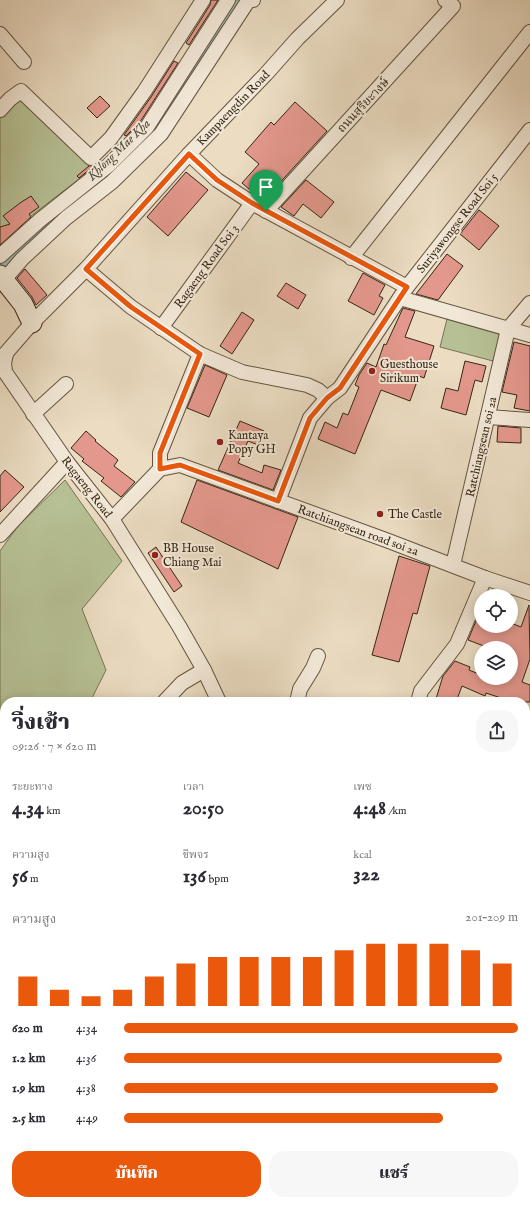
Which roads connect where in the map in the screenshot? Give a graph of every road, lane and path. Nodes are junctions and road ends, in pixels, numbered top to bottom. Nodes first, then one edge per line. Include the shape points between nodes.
1 (203, 0) edge
2 (228, 0) edge
3 (253, 0) edge
4 (338, 0) edge
5 (445, 0) edge
6 (530, 32) edge
7 (0, 34) edge
8 (24, 62) dead end
9 (0, 110) edge
10 (530, 130) edge
11 (189, 154) junction
12 (252, 203) junction
13 (266, 211) junction
14 (0, 256) edge
15 (351, 258) junction
16 (86, 269) junction
17 (3, 274) edge
18 (403, 292) junction
19 (530, 303) edge
20 (32, 323) junction
21 (161, 328) junction
22 (508, 329) junction
23 (530, 335) edge
24 (200, 354) junction
25 (3, 357) edge
26 (66, 384) dead end
27 (327, 398) junction
28 (33, 414) junction
29 (488, 417) junction
30 (530, 420) edge
31 (67, 462) junction
32 (160, 469) junction
33 (278, 501) junction
34 (112, 519) junction
35 (0, 535) edge
36 (453, 565) junction
37 (485, 578) junction
38 (530, 593) edge
39 (318, 656) dead end
40 (204, 670) junction
41 (168, 697) edge
42 (217, 697) edge
43 (298, 697) edge
44 (419, 697) edge

1 - 9 street via 140,98 111,138 90,158 21,91
2 - 14 street via 147,128 109,165 40,220
3 - 17 street via 248,1 161,134 112,182 66,218
4 - 11 street, Kampaengdin Road via 297,39
5 - 13 street, ถนนสุริยะางษ์ via 453,6
6 - 15 street
7 - 8 street
10 - 18 street, Suriyawongse Road Soi 5
11 - 12 street via 217,180
11 - 16 street, Kampaengdin Road
12 - 13 street
12 - 21 street, Ragaeng Road Soi 3
13 - 15 street
15 - 18 street
16 - 20 street, Kampaengdin Road
16 - 21 street via 131,307
17 - 20 street
18 - 22 street
18 - 27 street, Suriyawongse Road Soi 5 via 340,388
19 - 22 street, Ratchiangsean soi 2a
20 - 25 street, Ragaeng Road
21 - 24 street
22 - 23 street
22 - 29 street, Ratchiangsean soi 2a
24 - 27 street via 242,372 307,385
24 - 32 street via 160,453
25 - 28 street, Ragaeng Road via 5,372
26 - 28 street
27 - 33 street, Suriyawongse Road Soi 5 via 310,418
28 - 31 street, Ragaeng Road
29 - 30 street
29 - 36 street, Ratchiangsean soi 2a
31 - 34 street, Ragaeng Road
31 - 35 street
32 - 33 street, Ratchiangsean road soi 2a via 180,465
32 - 34 street
33 - 36 street, Ratchiangsean road soi 2a
34 - 40 street, Ragaeng Road
36 - 37 street, Ratchiangsean road soi 2a
37 - 38 street, Ratchiangsean road soi 2a
37 - 44 street via 457,644 421,691
39 - 43 street
40 - 41 street via 182,682
40 - 42 street, Ragaeng Road

